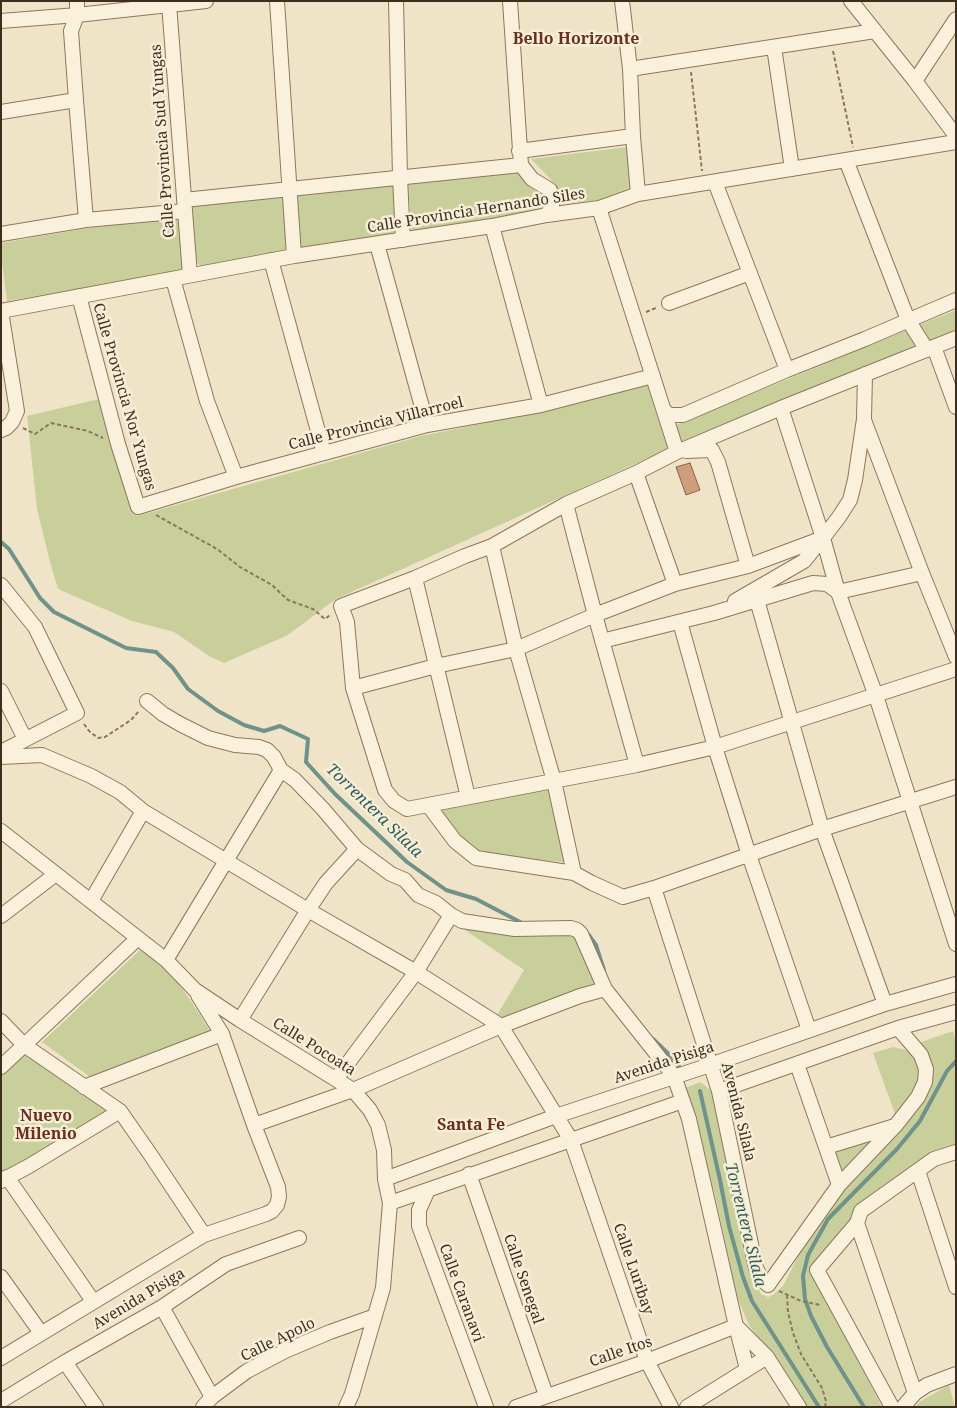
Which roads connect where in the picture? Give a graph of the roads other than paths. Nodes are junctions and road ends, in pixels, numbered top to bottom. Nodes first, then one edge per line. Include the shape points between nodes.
1 (277, 1) edge
2 (396, 1) edge
3 (510, 1) edge
4 (622, 1) edge
5 (851, 1) edge
6 (198, 2) edge
7 (169, 4) junction
8 (77, 8) edge
9 (956, 19) edge
10 (1, 21) edge
11 (875, 31) junction
12 (774, 47) junction
13 (630, 69) junction
14 (915, 80) junction
15 (76, 100) junction
16 (1, 112) edge
17 (633, 136) junction
18 (956, 136) edge
19 (956, 142) edge
20 (520, 158) junction
21 (851, 159) junction
22 (792, 169) junction
23 (400, 177) junction
24 (709, 183) junction
25 (289, 189) junction
26 (638, 194) junction
27 (184, 205) junction
28 (599, 208) junction
29 (547, 215) junction
30 (86, 220) junction
31 (492, 226) junction
32 (1, 234) edge
33 (404, 240) junction
34 (377, 244) junction
35 (294, 256) junction
36 (271, 260) junction
37 (750, 273) junction
38 (190, 275) junction
39 (173, 279) junction
40 (79, 296) junction
41 (956, 300) edge
42 (669, 303) road end
43 (1, 311) edge
44 (908, 320) junction
45 (956, 338) edge
46 (931, 349) junction
47 (787, 370) junction
48 (865, 374) junction
49 (653, 376) junction
50 (542, 404) junction
51 (956, 407) edge
52 (781, 408) junction
53 (664, 410) junction
54 (864, 419) junction
55 (427, 425) junction
56 (7, 426) edge
57 (677, 452) junction
58 (324, 453) junction
59 (636, 473) junction
60 (236, 477) junction
61 (566, 504) junction
62 (138, 507) joint
63 (822, 538) junction
64 (492, 546) junction
65 (748, 566) junction
66 (922, 573) junction
67 (415, 578) junction
68 (675, 584) junction
69 (1, 585) edge
70 (838, 592) junction
71 (757, 600) junction
72 (714, 613) junction
73 (595, 615) junction
74 (680, 622) junction
75 (602, 641) junction
76 (516, 649) junction
77 (956, 657) edge
78 (436, 666) junction
79 (956, 669) edge
80 (353, 688) junction
81 (1, 691) edge
82 (876, 696) junction
83 (147, 701) road end
84 (792, 721) junction
85 (25, 738) junction
86 (715, 747) junction
87 (1, 752) edge
88 (1, 757) edge
89 (637, 765) junction
90 (281, 770) junction
91 (554, 781) junction
92 (956, 787) edge
93 (468, 797) junction
94 (910, 802) junction
95 (428, 805) junction
96 (143, 811) junction
97 (822, 830) junction
98 (1, 831) edge
99 (357, 849) junction
100 (749, 855) junction
101 (225, 860) junction
102 (574, 873) junction
103 (56, 874) junction
104 (654, 888) junction
105 (91, 901) junction
106 (308, 910) junction
107 (451, 915) junction
108 (1, 916) edge
109 (138, 938) junction
110 (956, 944) edge
111 (166, 960) junction
112 (416, 972) junction
113 (956, 984) edge
114 (606, 989) junction
115 (195, 990) junction
116 (885, 1004) junction
117 (956, 1012) edge
118 (240, 1020) junction
119 (1, 1021) edge
120 (501, 1026) junction
121 (898, 1028) junction
122 (810, 1030) junction
123 (222, 1034) junction
124 (24, 1045) junction
125 (797, 1064) junction
126 (710, 1065) junction
127 (1, 1067) edge
128 (674, 1076) junction
129 (336, 1079) junction
130 (84, 1086) junction
131 (353, 1090) junction
132 (719, 1091) junction
133 (683, 1101) junction
134 (120, 1111) junction
135 (556, 1116) junction
136 (896, 1125) junction
137 (254, 1126) junction
138 (571, 1140) junction
139 (826, 1147) junction
140 (956, 1152) edge
141 (918, 1171) junction
142 (469, 1174) junction
143 (4, 1179) edge
144 (386, 1179) junction
145 (839, 1185) junction
146 (428, 1190) junction
147 (390, 1203) junction
148 (856, 1222) junction
149 (204, 1236) junction
150 (299, 1238) dead end
151 (1, 1277) edge
152 (956, 1287) edge
153 (93, 1301) junction
154 (162, 1307) junction
155 (375, 1316) junction
156 (736, 1326) junction
157 (41, 1333) junction
158 (768, 1357) junction
159 (1, 1358) edge
160 (647, 1361) junction
161 (65, 1362) junction
162 (748, 1369) junction
163 (955, 1378) edge
164 (915, 1393) junction
165 (546, 1395) junction
166 (1, 1401) edge
167 (207, 1402) edge
168 (96, 1407) edge
169 (346, 1407) edge
170 (486, 1407) edge
171 (516, 1407) edge
172 (671, 1407) edge
173 (686, 1407) edge
174 (799, 1407) edge
175 (892, 1407) edge
176 (903, 1407) edge

1 - 25 street
2 - 23 street
3 - 20 street
4 - 13 street
5 - 11 street
6 - 7 street
7 - 8 street
7 - 27 street, Calle Provincia Sud Yungas
8 - 10 street
8 - 15 street via 71,31
9 - 14 street
11 - 12 street
11 - 14 street
12 - 13 street
12 - 22 street
13 - 17 street
14 - 18 street
15 - 16 street
15 - 30 street
17 - 20 street
17 - 26 street
19 - 21 street, Calle Provincia Hernando Siles
20 - 23 street
20 - 29 street via 532,179 550,190 552,206
21 - 22 street, Calle Provincia Hernando Siles
21 - 44 street
22 - 24 street, Calle Provincia Hernando Siles
23 - 25 street
23 - 33 street
24 - 26 street, Calle Provincia Hernando Siles
24 - 37 street
25 - 27 street
25 - 35 street
26 - 28 street, Calle Provincia Hernando Siles
27 - 30 street
27 - 38 street, Calle Provincia Sud Yungas
28 - 29 street, Calle Provincia Hernando Siles
28 - 49 street
29 - 31 street, Calle Provincia Hernando Siles
30 - 32 street
31 - 33 street, Calle Provincia Hernando Siles
31 - 50 street
33 - 34 street, Calle Provincia Hernando Siles
34 - 35 street, Calle Provincia Hernando Siles
34 - 55 street
35 - 36 street, Calle Provincia Hernando Siles
36 - 38 street, Calle Provincia Hernando Siles
36 - 58 street
37 - 42 street
37 - 47 street
38 - 39 street, Calle Provincia Hernando Siles
39 - 40 street, Calle Provincia Hernando Siles
39 - 60 street via 208,401
40 - 43 street, Calle Provincia Hernando Siles
40 - 62 street, Calle Provincia Nor Yungas
41 - 44 street
43 - 56 street via 17,411
44 - 46 street
44 - 47 street
45 - 46 street
46 - 48 street
46 - 51 street
47 - 53 street via 683,415 669,415
48 - 52 street
48 - 54 street
49 - 50 street, Calle Provincia Villarroel
49 - 53 street
50 - 55 street, Calle Provincia Villarroel
52 - 57 street
52 - 63 street
53 - 57 street
54 - 63 street via 856,480 850,500
54 - 66 street
55 - 58 street, Calle Provincia Villarroel
57 - 59 street
57 - 65 street via 712,450
58 - 60 street, Calle Provincia Villarroel
59 - 61 street
59 - 68 street
60 - 62 street, Calle Provincia Villarroel
61 - 64 street
61 - 73 street
63 - 65 street
63 - 70 street
63 - 72 street via 804,561
64 - 67 street
64 - 76 street
65 - 68 street
66 - 70 street
66 - 77 street
67 - 78 street
67 - 80 street via 341,606 346,622
68 - 73 street
69 - 85 street via 35,626 77,714
70 - 71 street via 827,584 813,583
70 - 82 street
71 - 72 street
71 - 84 street
72 - 74 street
73 - 75 street
73 - 76 street
74 - 75 street
74 - 86 street
75 - 89 street
76 - 78 street
76 - 91 street
78 - 80 street
78 - 93 street
79 - 82 street
80 - 95 street via 385,790 407,809
81 - 85 street
82 - 84 street
82 - 94 street
83 - 90 street via 163,714 208,738 267,750
84 - 86 street
84 - 97 street
85 - 87 street
86 - 89 street
86 - 100 street
88 - 96 street via 42,755 120,792
89 - 91 street
90 - 99 street via 323,808
90 - 101 street
91 - 93 street
91 - 102 street
92 - 94 street
93 - 95 street
94 - 97 street
94 - 110 street
95 - 102 street via 455,841 476,858
96 - 101 street
96 - 105 street
97 - 100 street
97 - 116 street
98 - 103 street, Calle Pocoata
99 - 106 street via 326,883
99 - 107 street via 391,874 405,880 418,895
100 - 104 street
100 - 122 street
101 - 106 street
101 - 111 street
102 - 104 street via 623,897
103 - 105 street, Calle Pocoata
103 - 108 street
104 - 126 street, Avenida Silala
105 - 109 street, Calle Pocoata
106 - 112 street
106 - 118 street
107 - 112 street
107 - 114 street via 462,921 515,929 577,930
109 - 111 street, Calle Pocoata
109 - 124 street
111 - 115 street, Calle Pocoata
112 - 120 street
112 - 129 street
113 - 116 street, Avenida Pisiga
114 - 120 street
114 - 128 street
115 - 118 street, Calle Pocoata
115 - 123 street, Avenida Pisiga
116 - 122 street, Avenida Pisiga
117 - 121 street
118 - 129 street, Calle Pocoata
119 - 124 street
120 - 131 street
120 - 135 street, Calle Luribay
121 - 125 street
121 - 136 street via 921,1056 926,1069 925,1082 918,1097
122 - 126 street, Avenida Pisiga
123 - 130 street
123 - 137 street, Avenida Pisiga
124 - 127 street
124 - 130 street
125 - 132 street
125 - 139 street
126 - 128 street, Avenida Pisiga
126 - 132 street, Avenida Silala
128 - 133 street
128 - 135 street, Avenida Pisiga
129 - 131 street, Calle Pocoata
130 - 134 street
131 - 137 street
131 - 144 street, Calle Pocoata via 378,1125
132 - 145 street, Avenida Silala via 756,1268 768,1286
133 - 138 street
133 - 156 street
134 - 143 street
134 - 149 street
135 - 138 street, Calle Luribay
135 - 144 street, Avenida Pisiga
136 - 139 street
136 - 145 street
137 - 149 street, Avenida Pisiga via 278,1187 277,1205 266,1214
138 - 142 street
138 - 160 street, Calle Luribay
139 - 145 street
140 - 141 street via 934,1159
141 - 148 street via 862,1211
141 - 152 street
142 - 146 street
142 - 165 street, Calle Senegal
143 - 153 street
144 - 147 street, Calle Pocoata
146 - 147 street
146 - 170 street, Calle Caranavi via 420,1210 419,1226
147 - 155 street, Calle Pocoata via 383,1288
148 - 164 street
148 - 175 street via 817,1270
149 - 153 street, Avenida Pisiga
150 - 154 street, Avenida Pisiga via 226,1264
151 - 157 street
153 - 157 street, Avenida Pisiga
154 - 161 street, Avenida Pisiga
154 - 167 street
155 - 167 street, Calle Apolo via 285,1351 247,1371
155 - 169 street, Calle Pocoata
156 - 158 street
156 - 160 street, Calle Itos
156 - 162 street
157 - 159 street, Avenida Pisiga
158 - 162 street
158 - 174 street
160 - 165 street, Calle Itos
160 - 172 street, Calle Luribay
161 - 166 street, Avenida Pisiga
161 - 168 street
162 - 173 street
163 - 164 street via 928,1385
164 - 176 street
165 - 171 street, Calle Itos

